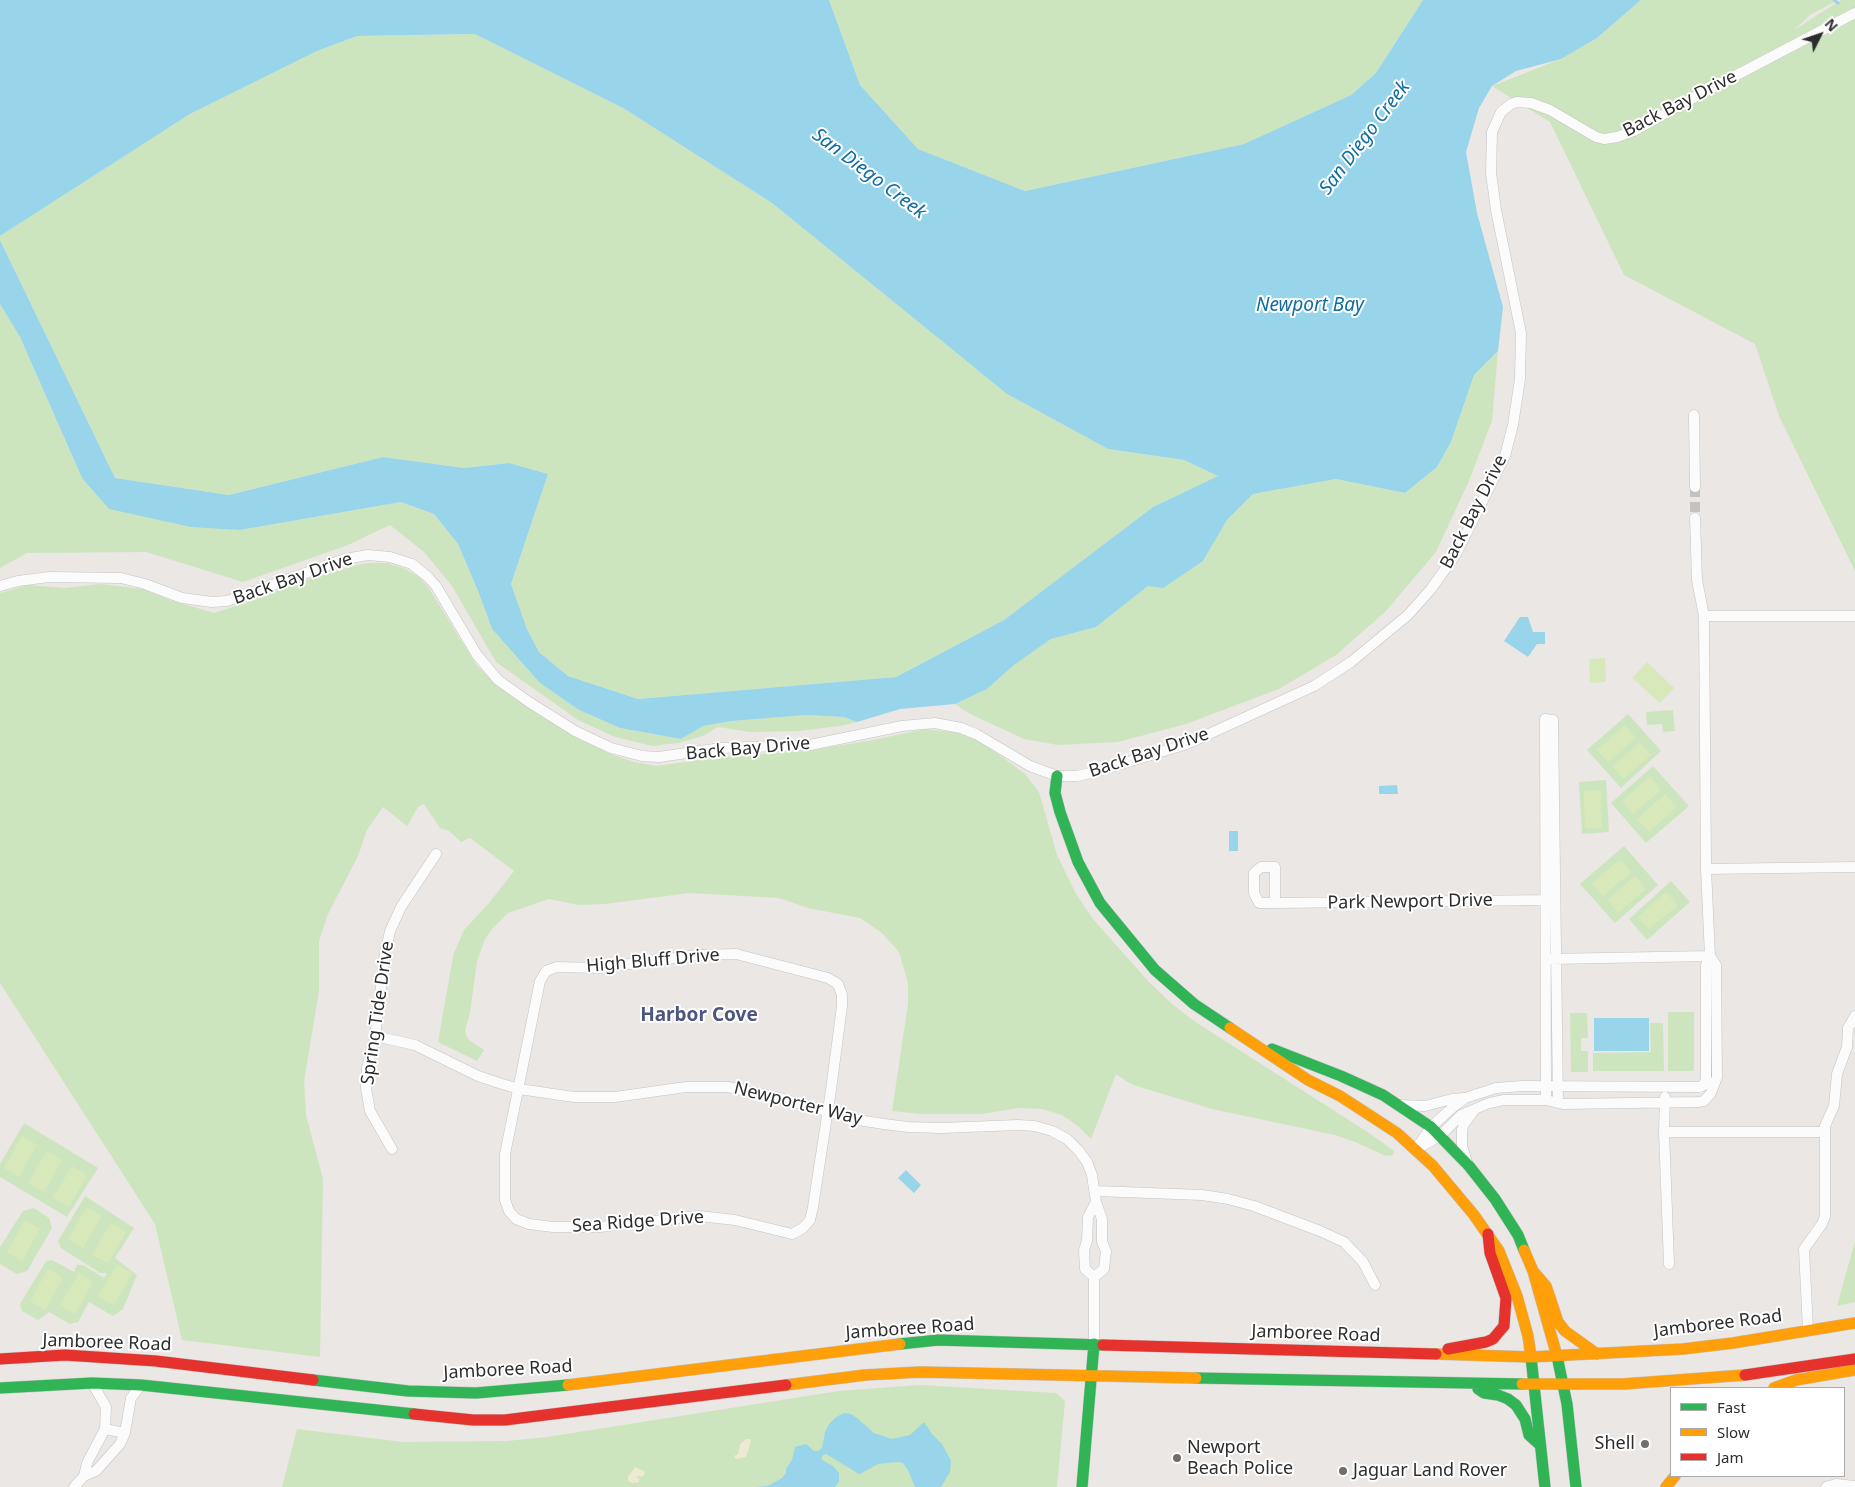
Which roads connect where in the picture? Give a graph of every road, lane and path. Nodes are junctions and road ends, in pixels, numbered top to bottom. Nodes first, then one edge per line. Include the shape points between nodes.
1 (1855, 13) edge
2 (1694, 415) dead end
3 (1695, 487) tunnel mouth
4 (1696, 518) tunnel mouth
5 (0, 586) edge
6 (1704, 616) junction
7 (1855, 616) edge
8 (1057, 776) junction
9 (436, 854) dead end
10 (1855, 867) edge
11 (1706, 869) junction
12 (1550, 900) junction
13 (1275, 903) dead end
14 (1710, 956) junction
15 (1550, 959) junction
16 (1855, 1016) edge
17 (374, 1036) junction
18 (1246, 1039) junction
19 (1704, 1085) junction
20 (1546, 1087) junction
21 (1558, 1087) junction
22 (1665, 1087) junction
23 (519, 1089) junction
24 (1711, 1093) junction
25 (1466, 1098) junction
26 (1546, 1100) junction
27 (1558, 1102) junction
28 (1664, 1103) junction
29 (1398, 1104) junction
30 (1475, 1108) junction
31 (827, 1112) junction
32 (1436, 1132) junction
33 (1664, 1132) junction
34 (1824, 1132) junction
35 (392, 1149) dead end
36 (1416, 1149) junction
37 (1469, 1166) junction
38 (1096, 1197) junction
39 (1488, 1234) junction
40 (1088, 1241) junction
41 (1102, 1242) junction
42 (1669, 1264) dead end
43 (1533, 1271) junction
44 (1094, 1277) junction
45 (1375, 1285) dead end
46 (1855, 1323) edge
47 (1808, 1330) junction
48 (1094, 1344) junction
49 (1416, 1354) junction
50 (1597, 1354) junction
51 (1556, 1356) junction
52 (1531, 1357) junction
53 (0, 1359) edge
54 (1855, 1359) edge
55 (1855, 1370) edge
56 (1091, 1376) junction
57 (92, 1383) junction
58 (1470, 1384) junction
59 (141, 1385) junction
60 (1535, 1385) junction
61 (1564, 1386) junction
62 (1777, 1387) edge
63 (0, 1388) edge
64 (105, 1429) junction
65 (124, 1433) junction
66 (1540, 1445) junction
67 (84, 1476) junction
68 (1675, 1477) edge
69 (1855, 1486) edge
70 (74, 1487) edge
71 (1082, 1487) edge
72 (1544, 1487) edge
73 (1576, 1487) edge
74 (1666, 1487) edge
75 (1826, 1487) edge

1 - 8 street, Back Bay Drive via 1636,130 1617,137 1604,139 1596,136 1531,103 1517,102 1501,112 1492,132 1491,173 1521,333 1520,379 1514,426 1505,456 1448,567 1408,615 1351,662 1314,686 1187,744 1095,772
2 - 3 street
4 - 6 street via 1696,580
5 - 8 street, Back Bay Drive via 49,577 121,578 182,598 227,602 345,559 368,555 390,557 412,564 436,586 477,655 498,680 575,731 611,748 659,757 721,748 810,745 902,726 935,723 976,734 1030,766
6 - 7 street
6 - 11 street
8 - 18 main road via 1055,793 1068,836 1084,876 1100,903 1174,988
9 - 17 street, Spring Tide Drive via 401,906 390,931
10 - 11 street
11 - 14 street
12 - 12 street via 1552,720 1545,719
12 - 13 street, Park Newport Drive
12 - 15 street
14 - 15 street
14 - 19 street via 1706,965
14 - 24 street via 1716,965 1717,1057 1717,1077
15 - 20 street
15 - 21 street
16 - 34 street via 1848,1028 1847,1047 1836,1074 1835,1100
17 - 23 street, Newporter Way via 415,1046 478,1076
17 - 35 street, Spring Tide Drive via 366,1088 370,1111
18 - 29 main road via 1341,1076
18 - 36 main road via 1308,1080 1378,1120
19 - 22 street
19 - 24 street
20 - 21 street
20 - 25 street via 1496,1088
20 - 26 street
21 - 22 street
21 - 27 street
22 - 28 street
23 - 31 street, Newporter Way via 594,1098 686,1087 728,1086
23 - 31 street, Sea Ridge Drive via 505,1154 505,1200 516,1219 553,1227 600,1227 699,1216 734,1220 792,1234 810,1220
23 - 31 street, High Bluff Drive via 540,981 546,971 557,967 599,968 698,955 736,954 816,974 838,984 842,1006
24 - 28 street via 1704,1101
25 - 29 street via 1425,1106
25 - 32 street via 1452,1108
26 - 27 street
26 - 30 street via 1504,1100
27 - 28 street
28 - 33 street
29 - 32 main road
30 - 32 street
30 - 37 street via 1462,1130
31 - 38 street, Newporter Way via 908,1127 1018,1125 1052,1131 1067,1139 1087,1162
32 - 36 street
32 - 37 main road
33 - 34 street
33 - 42 street
34 - 47 street via 1825,1216 1804,1248
36 - 39 main road via 1458,1194
37 - 43 main road via 1518,1235
38 - 40 street, Newporter Way via 1088,1217
38 - 41 street, Newporter Way via 1102,1219
38 - 45 street via 1202,1195 1254,1206 1344,1242 1363,1262
39 - 49 main road via 1490,1253 1506,1298 1502,1329 1486,1342
39 - 52 main road via 1513,1282
40 - 41 street
40 - 44 street, Newporter Way via 1084,1250 1085,1269
41 - 44 street, Newporter Way via 1106,1251 1104,1269
43 - 50 main road via 1546,1286 1558,1322 1565,1331
43 - 51 main road
44 - 48 street, Newporter Way
46 - 47 main road, Jamboree Road
47 - 50 main road, Jamboree Road via 1684,1349
48 - 49 main road, Jamboree Road
48 - 53 main road, Jamboree Road via 938,1340 553,1387 476,1393 408,1391 156,1361 65,1356
48 - 56 main road
49 - 52 main road, Jamboree Road
50 - 51 main road, Jamboree Road
51 - 52 main road, Jamboree Road
51 - 61 main road
52 - 60 main road
54 - 61 main road via 1734,1376
55 - 62 main road via 1796,1380
56 - 58 main road
56 - 59 main road via 920,1372 865,1375 535,1418 497,1420
56 - 71 main road
57 - 59 main road
57 - 63 main road
57 - 64 street via 106,1407
58 - 60 main road
58 - 66 main road via 1516,1405 1525,1418 1529,1435
59 - 65 street via 131,1398
60 - 61 main road
60 - 66 main road
61 - 73 main road
64 - 65 street
64 - 67 street via 87,1463
65 - 67 street via 120,1444 96,1471
66 - 72 main road
67 - 70 street
68 - 74 main road
69 - 75 street via 1836,1484

